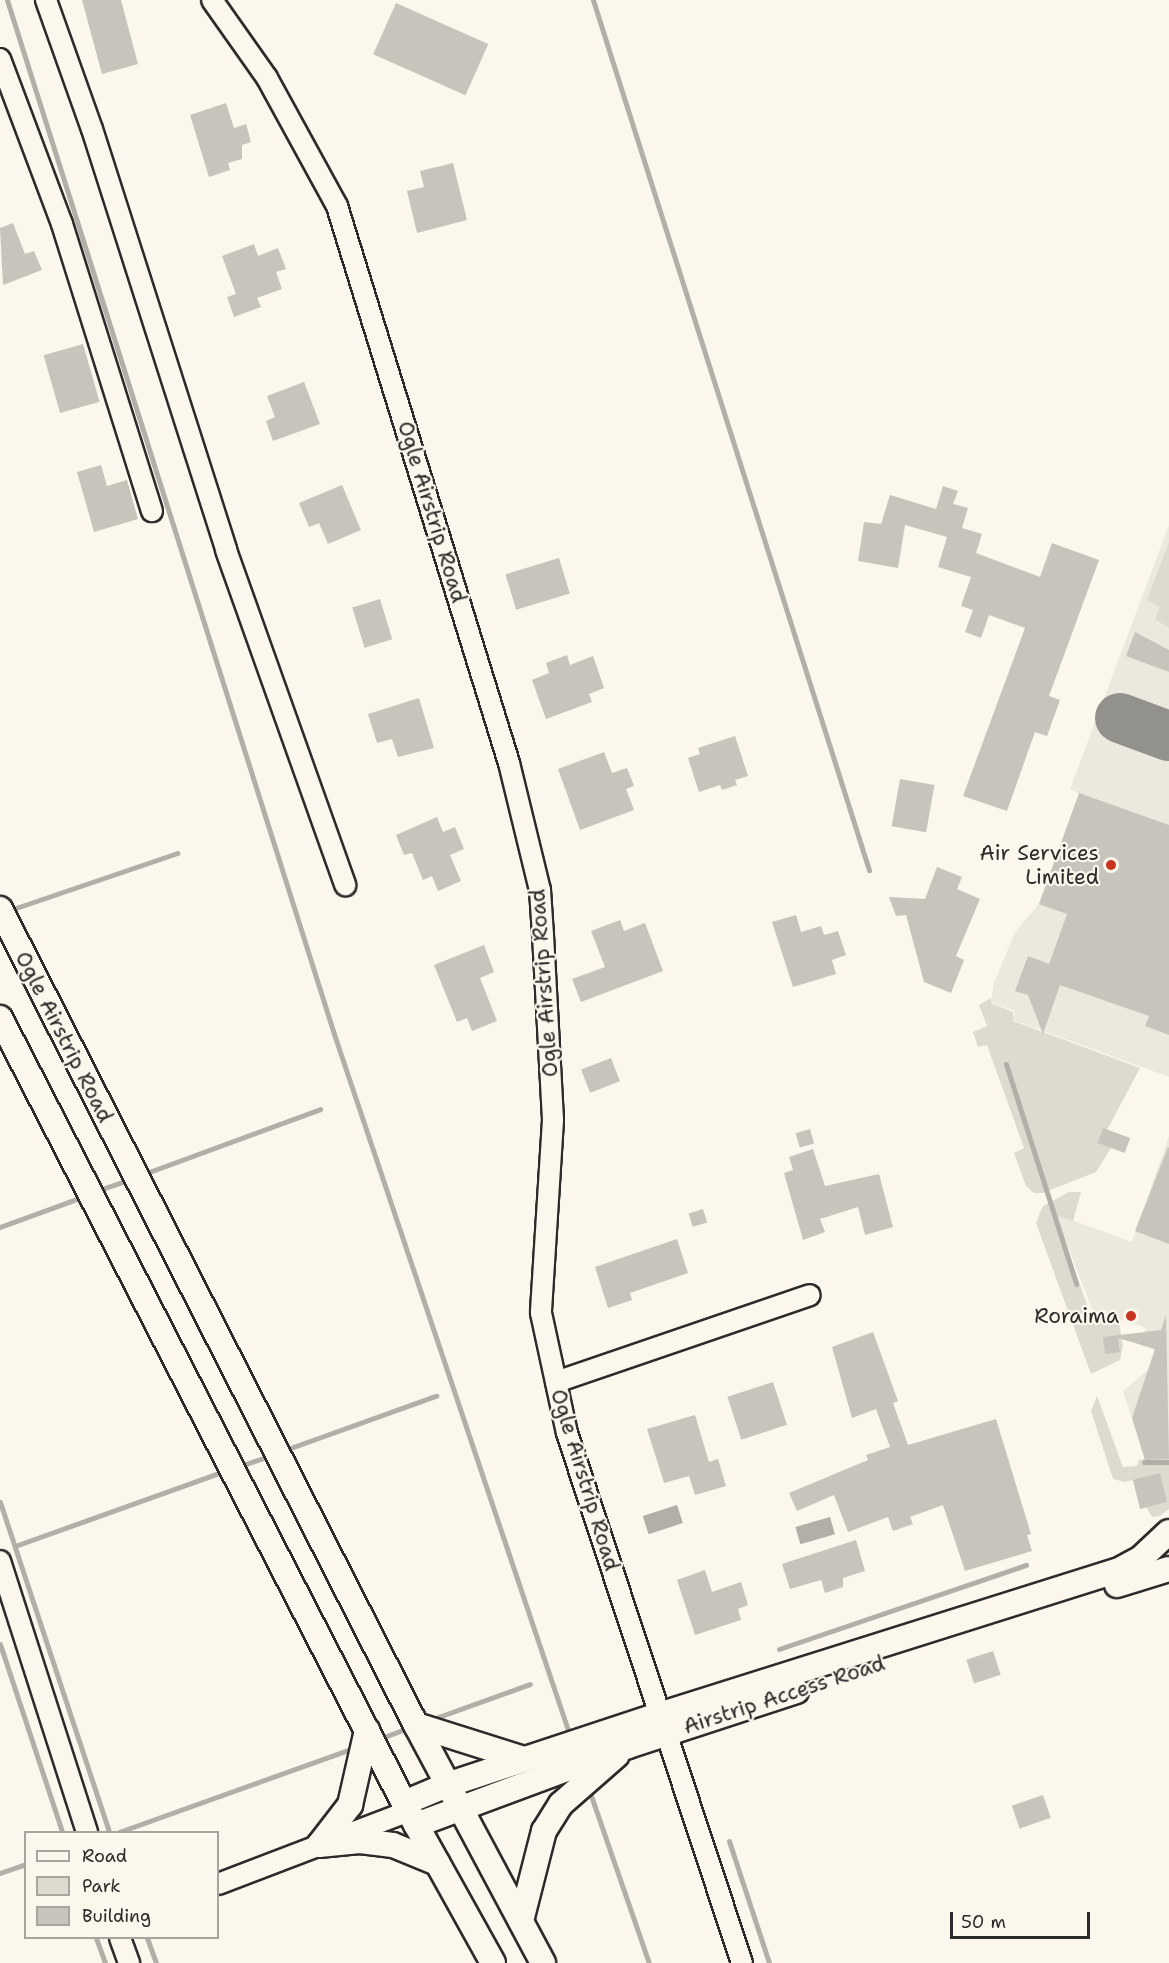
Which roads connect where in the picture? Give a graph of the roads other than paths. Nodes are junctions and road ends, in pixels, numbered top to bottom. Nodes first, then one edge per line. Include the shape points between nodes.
1 (46, 0) edge
2 (212, 0) edge
3 (0, 59) edge
4 (152, 511) dead end
5 (345, 885) dead end
6 (0, 909) edge
7 (0, 1018) edge
8 (810, 1295) dead end
9 (556, 1382) junction
10 (1169, 1532) edge
11 (0, 1561) edge
12 (1155, 1566) edge
13 (416, 1725) junction
14 (662, 1725) junction
15 (367, 1730) junction
16 (628, 1746) junction
17 (524, 1759) junction
18 (447, 1785) junction
19 (460, 1809) junction
20 (410, 1813) junction
21 (86, 1831) edge
22 (319, 1845) junction
23 (436, 1863) junction
24 (219, 1884) edge
25 (521, 1921) junction
26 (120, 1939) edge
27 (129, 1963) edge
28 (493, 1963) edge
29 (543, 1963) edge
30 (742, 1963) edge

1 - 5 street via 92,129 226,550
2 - 9 street, Ogle Airstrip Road via 267,78 338,206 509,763 540,890 552,1120 541,1313
3 - 4 street via 62,224
6 - 13 street, Ogle Airstrip Road
7 - 15 street
8 - 9 street
9 - 14 street, Ogle Airstrip Road via 567,1433
10 - 12 street
11 - 21 street
12 - 14 street, Airstrip Access Road
13 - 17 street
13 - 18 street, Ogle Airstrip Road
14 - 16 street, Airstrip Access Road
14 - 17 street, Airstrip Access Road
14 - 30 street, Ogle Airstrip Road
15 - 20 street
15 - 22 street via 350,1805
16 - 19 street, Airstrip Access Road
16 - 25 street via 561,1804 544,1831
17 - 18 street, Airstrip Access Road
18 - 19 street, Ogle Airstrip Road
18 - 20 street, Airstrip Access Road
19 - 20 street, Airstrip Access Road
19 - 25 street, Ogle Airstrip Road
20 - 22 street
20 - 23 street
22 - 23 street via 360,1841 393,1845
22 - 24 street
23 - 28 street
25 - 29 street, Ogle Airstrip Road
26 - 27 street

